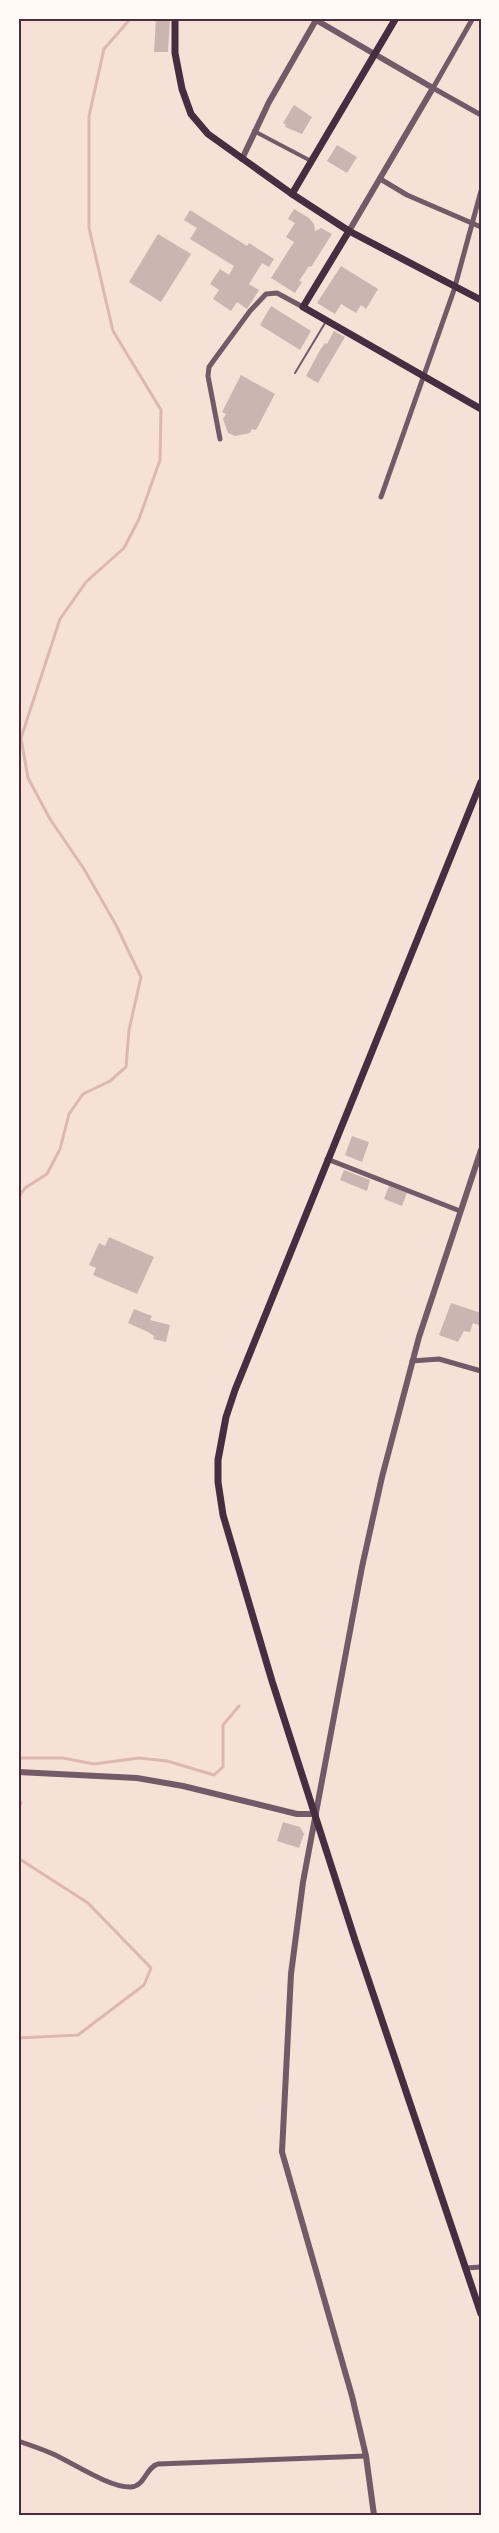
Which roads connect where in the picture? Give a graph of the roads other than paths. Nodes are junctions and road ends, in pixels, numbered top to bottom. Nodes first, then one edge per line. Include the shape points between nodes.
1 (175, 18) edge
2 (396, 18) edge
3 (473, 18) edge
4 (317, 19) edge
5 (375, 55) junction
6 (434, 88) junction
7 (481, 115) edge
8 (254, 131) junction
9 (242, 159) junction
10 (312, 162) junction
11 (382, 180) junction
12 (481, 191) edge
13 (292, 194) junction
14 (472, 222) junction
15 (481, 227) edge
16 (349, 231) junction
17 (453, 286) junction
18 (481, 300) edge
19 (303, 306) junction
20 (326, 320) junction
21 (296, 373) dead end
22 (425, 376) junction
23 (481, 409) edge
24 (220, 439) dead end
25 (381, 497) dead end
26 (481, 782) edge
27 (481, 1150) edge
28 (327, 1159) junction
29 (460, 1211) junction
30 (412, 1361) junction
31 (481, 1371) edge
32 (18, 1772) edge
33 (316, 1814) junction
34 (481, 2267) edge
35 (466, 2268) junction
36 (481, 2314) edge
37 (18, 2441) edge
38 (366, 2456) junction
39 (374, 2515) edge

1 - 9 main road via 177,67 187,106 208,134
2 - 5 main road
3 - 6 street
4 - 5 street
4 - 8 street
5 - 6 street
5 - 10 main road
6 - 7 street
6 - 11 street
8 - 9 street
8 - 10 street
9 - 13 main road
10 - 13 main road
11 - 14 street via 407,195
11 - 16 street
12 - 14 street
13 - 16 main road
14 - 15 street
14 - 17 street
16 - 17 main road
16 - 19 main road
17 - 18 main road
17 - 22 street
19 - 20 main road
19 - 24 street via 277,293 266,294 212,363 209,382
20 - 21 lane
20 - 22 main road
22 - 23 main road
22 - 25 street
26 - 28 main road
27 - 29 street
28 - 29 street
28 - 33 main road via 230,1404 217,1470 221,1506 237,1563
29 - 30 street
30 - 31 street via 440,1359
30 - 33 street via 362,1567
32 - 33 street via 137,1778 297,1814
33 - 35 main road
33 - 38 street via 291,1974 282,2152
34 - 35 street
35 - 36 main road
37 - 38 street via 131,2487 158,2464
38 - 39 street

